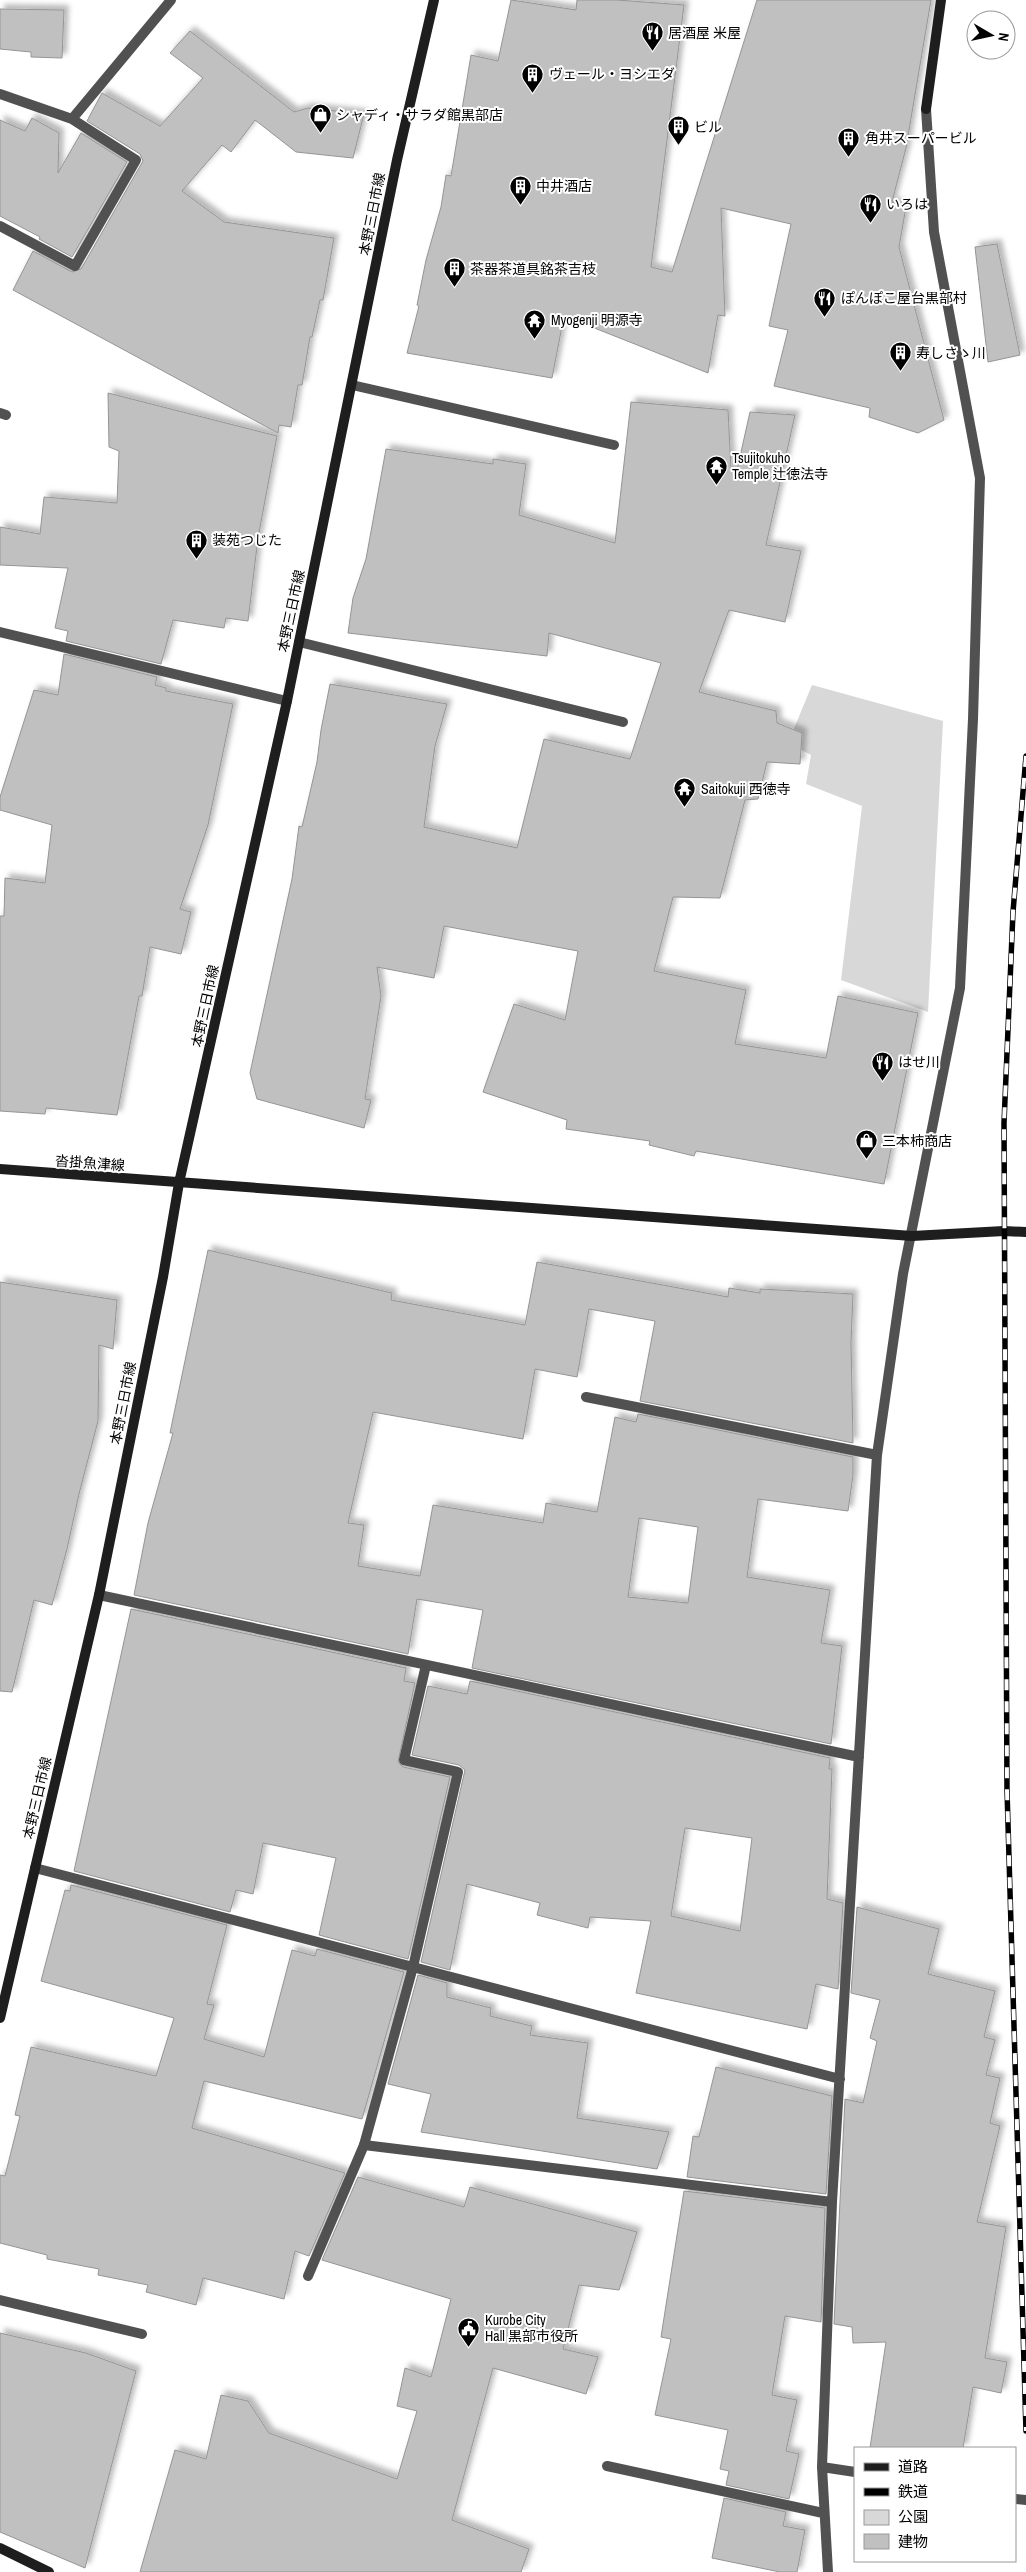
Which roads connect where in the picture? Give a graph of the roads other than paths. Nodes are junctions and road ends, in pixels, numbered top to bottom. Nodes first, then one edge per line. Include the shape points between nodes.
1 (171, 0) edge
2 (434, 0) edge
3 (941, 0) edge
4 (0, 94) edge
5 (926, 109) joint
6 (72, 119) junction
7 (0, 226) edge
8 (352, 385) junction
9 (614, 445) dead end
10 (0, 632) edge
11 (299, 642) junction
12 (287, 701) junction
13 (623, 722) dead end
14 (0, 1169) edge
15 (179, 1183) junction
16 (1026, 1232) edge
17 (912, 1236) junction
18 (586, 1397) dead end
19 (877, 1455) junction
20 (99, 1595) junction
21 (426, 1664) junction
22 (859, 1757) junction
23 (35, 1868) junction
24 (412, 1967) junction
25 (0, 2018) edge
26 (840, 2078) junction
27 (364, 2146) junction
28 (832, 2202) junction
29 (308, 2276) dead end
30 (0, 2300) edge
31 (142, 2334) dead end
32 (607, 2466) dead end
33 (822, 2467) junction
34 (854, 2472) edge
35 (823, 2512) junction
36 (0, 2548) edge
37 (49, 2572) edge
38 (828, 2572) edge

1 - 6 street
2 - 8 main road, 本野三日市線 via 397,160
3 - 5 main road
4 - 6 street
5 - 17 street via 934,232 980,478 960,988
6 - 7 street via 136,160 75,266
8 - 9 street
8 - 11 main road, 本野三日市線
10 - 12 street
11 - 12 main road, 本野三日市線
11 - 13 street
12 - 15 main road, 本野三日市線
14 - 15 main road, 沓掛魚津線
15 - 17 main road, 沓掛魚津線
15 - 20 main road, 本野三日市線
16 - 17 main road, 沓掛魚津線
17 - 19 street via 903,1274
18 - 19 street
19 - 22 street
20 - 21 street
20 - 23 main road, 本野三日市線
21 - 22 street
21 - 24 street via 404,1760 458,1772
22 - 26 street
23 - 24 street
23 - 25 main road, 本野三日市線
24 - 26 street
24 - 27 street
26 - 28 street
27 - 28 street
27 - 29 street
28 - 33 street
30 - 31 street
32 - 35 street
33 - 34 street
33 - 35 street
35 - 38 street
36 - 37 main road

